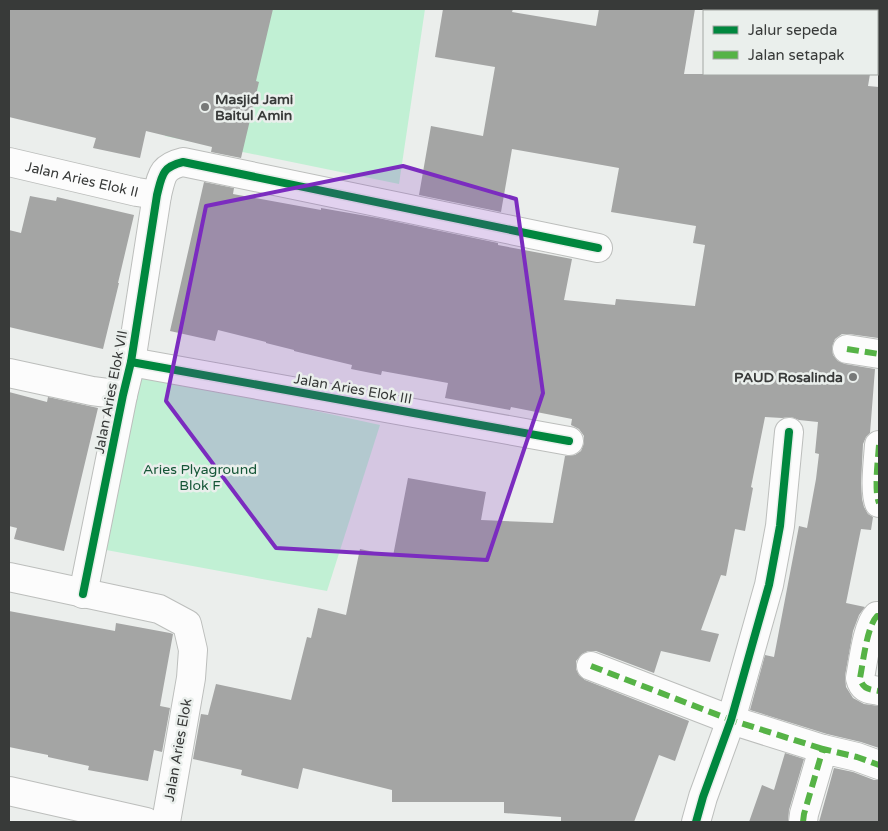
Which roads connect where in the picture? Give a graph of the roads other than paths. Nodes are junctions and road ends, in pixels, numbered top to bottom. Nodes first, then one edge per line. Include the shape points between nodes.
1 (9, 162) edge
2 (157, 195) junction
3 (598, 248) dead end
4 (847, 349) dead end
5 (879, 354) edge
6 (131, 362) junction
7 (9, 373) edge
8 (123, 395) junction
9 (789, 432) dead end
10 (569, 441) dead end
11 (879, 445) edge
12 (879, 503) edge
13 (9, 577) edge
14 (83, 594) junction
15 (879, 616) edge
16 (592, 666) dead end
17 (879, 691) edge
18 (731, 720) junction
19 (823, 749) junction
20 (879, 765) edge
21 (9, 791) edge
22 (146, 822) edge
23 (166, 822) edge
24 (696, 822) edge
25 (803, 822) edge

1 - 2 street, Jalan Aries Elok II
2 - 3 street, Jalan Aries Elok VII via 164,172 183,162
2 - 6 street, Jalan Aries Elok VII
4 - 5 street
6 - 8 street, Jalan Aries Elok VII
6 - 10 street, Jalan Aries Elok III
7 - 8 street
8 - 14 street, Jalan Aries Elok VII
9 - 18 street via 780,526 768,585
11 - 12 street
13 - 14 street
14 - 23 street, Jalan Aries Elok via 159,609 187,624 193,650 191,678
15 - 17 street via 873,620 860,678 864,688
16 - 18 street
18 - 19 street
18 - 24 street
19 - 20 street
19 - 25 street
21 - 22 street

